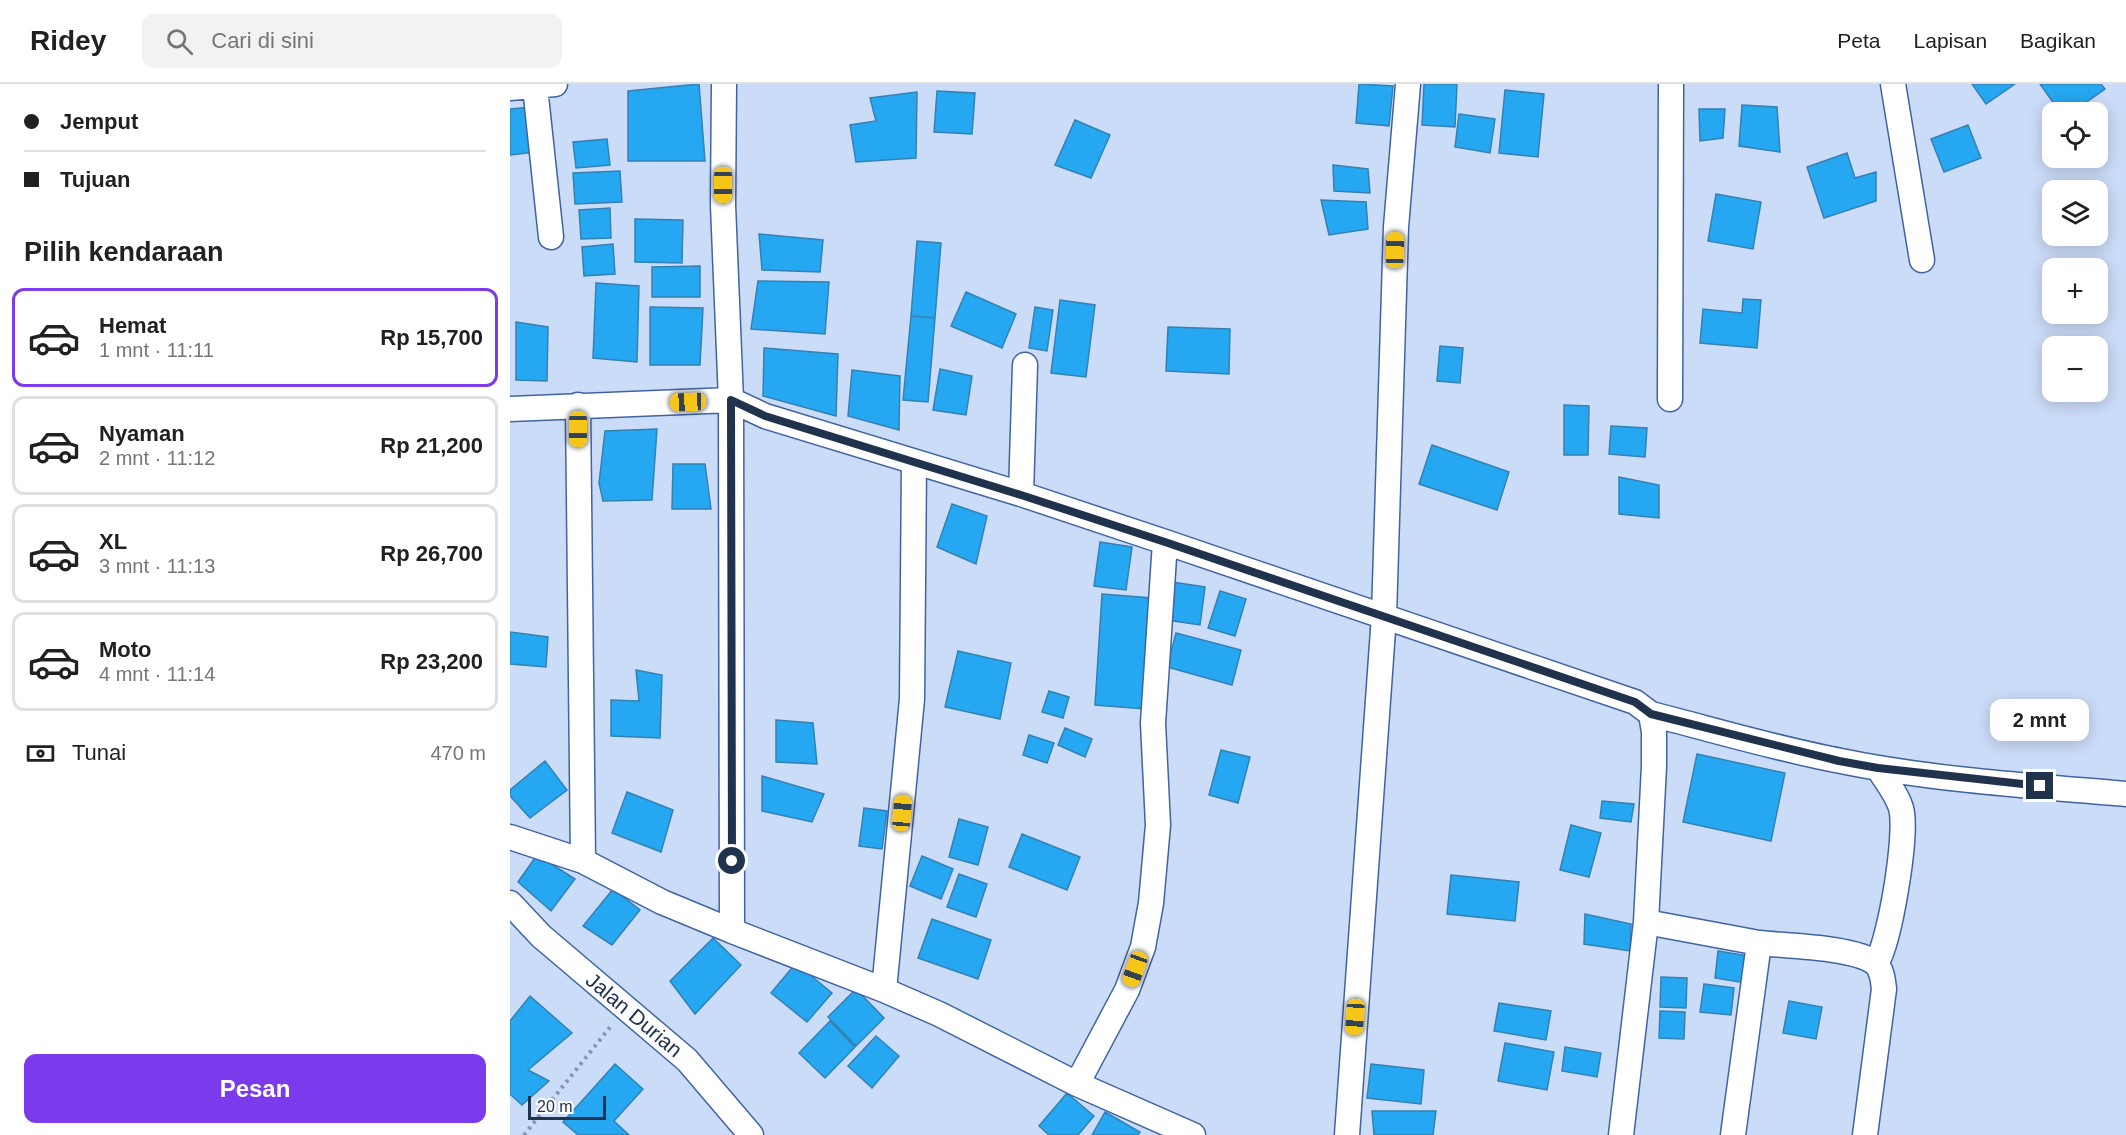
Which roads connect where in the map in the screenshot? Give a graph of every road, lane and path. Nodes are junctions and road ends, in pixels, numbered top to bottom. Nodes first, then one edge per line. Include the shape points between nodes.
1 (724, 84) edge
2 (1408, 84) edge
3 (1671, 84) edge
4 (1893, 84) edge
5 (545, 85) edge
6 (510, 88) edge
7 (551, 237) dead end
8 (1922, 260) dead end
9 (1024, 365) dead end
10 (1670, 399) dead end
11 (731, 400) junction
12 (578, 405) junction
13 (510, 408) edge
14 (914, 463) junction
15 (1021, 495) junction
16 (1165, 542) junction
17 (1384, 616) junction
18 (1651, 714) junction
19 (1878, 768) junction
20 (2126, 794) edge
21 (510, 837) edge
22 (583, 861) junction
23 (510, 903) edge
24 (1646, 922) junction
25 (732, 931) junction
26 (1759, 943) junction
27 (1876, 963) junction
28 (884, 990) junction
29 (626, 1007) junction
30 (1077, 1084) junction
31 (524, 1135) edge
32 (751, 1135) edge
33 (1192, 1135) edge
34 (1347, 1135) edge
35 (1621, 1135) edge
36 (1733, 1135) edge
37 (1865, 1135) edge

1 - 11 street via 723,205
2 - 17 street via 1396,227
3 - 10 street
4 - 8 street
5 - 6 street
5 - 7 street
9 - 15 street
11 - 12 street
11 - 14 street via 765,416
11 - 25 street
12 - 13 street
12 - 22 street
14 - 15 street
14 - 28 street via 912,699
15 - 16 street
16 - 17 street
16 - 30 street via 1153,723 1158,825 1151,903 1143,947 1127,990
17 - 18 street via 1635,702
17 - 34 street
18 - 19 street
18 - 24 street via 1654,766
19 - 20 street
19 - 27 street via 1901,810 1901,859 1888,932
21 - 22 street
22 - 25 street via 662,902
23 - 29 street, Jalan Durian via 541,936
24 - 26 street
24 - 35 street
25 - 28 street
26 - 27 street via 1838,951
26 - 36 street
27 - 37 street via 1884,989
28 - 30 street
29 - 31 path
29 - 32 street, Jalan Durian via 687,1060
30 - 33 street

